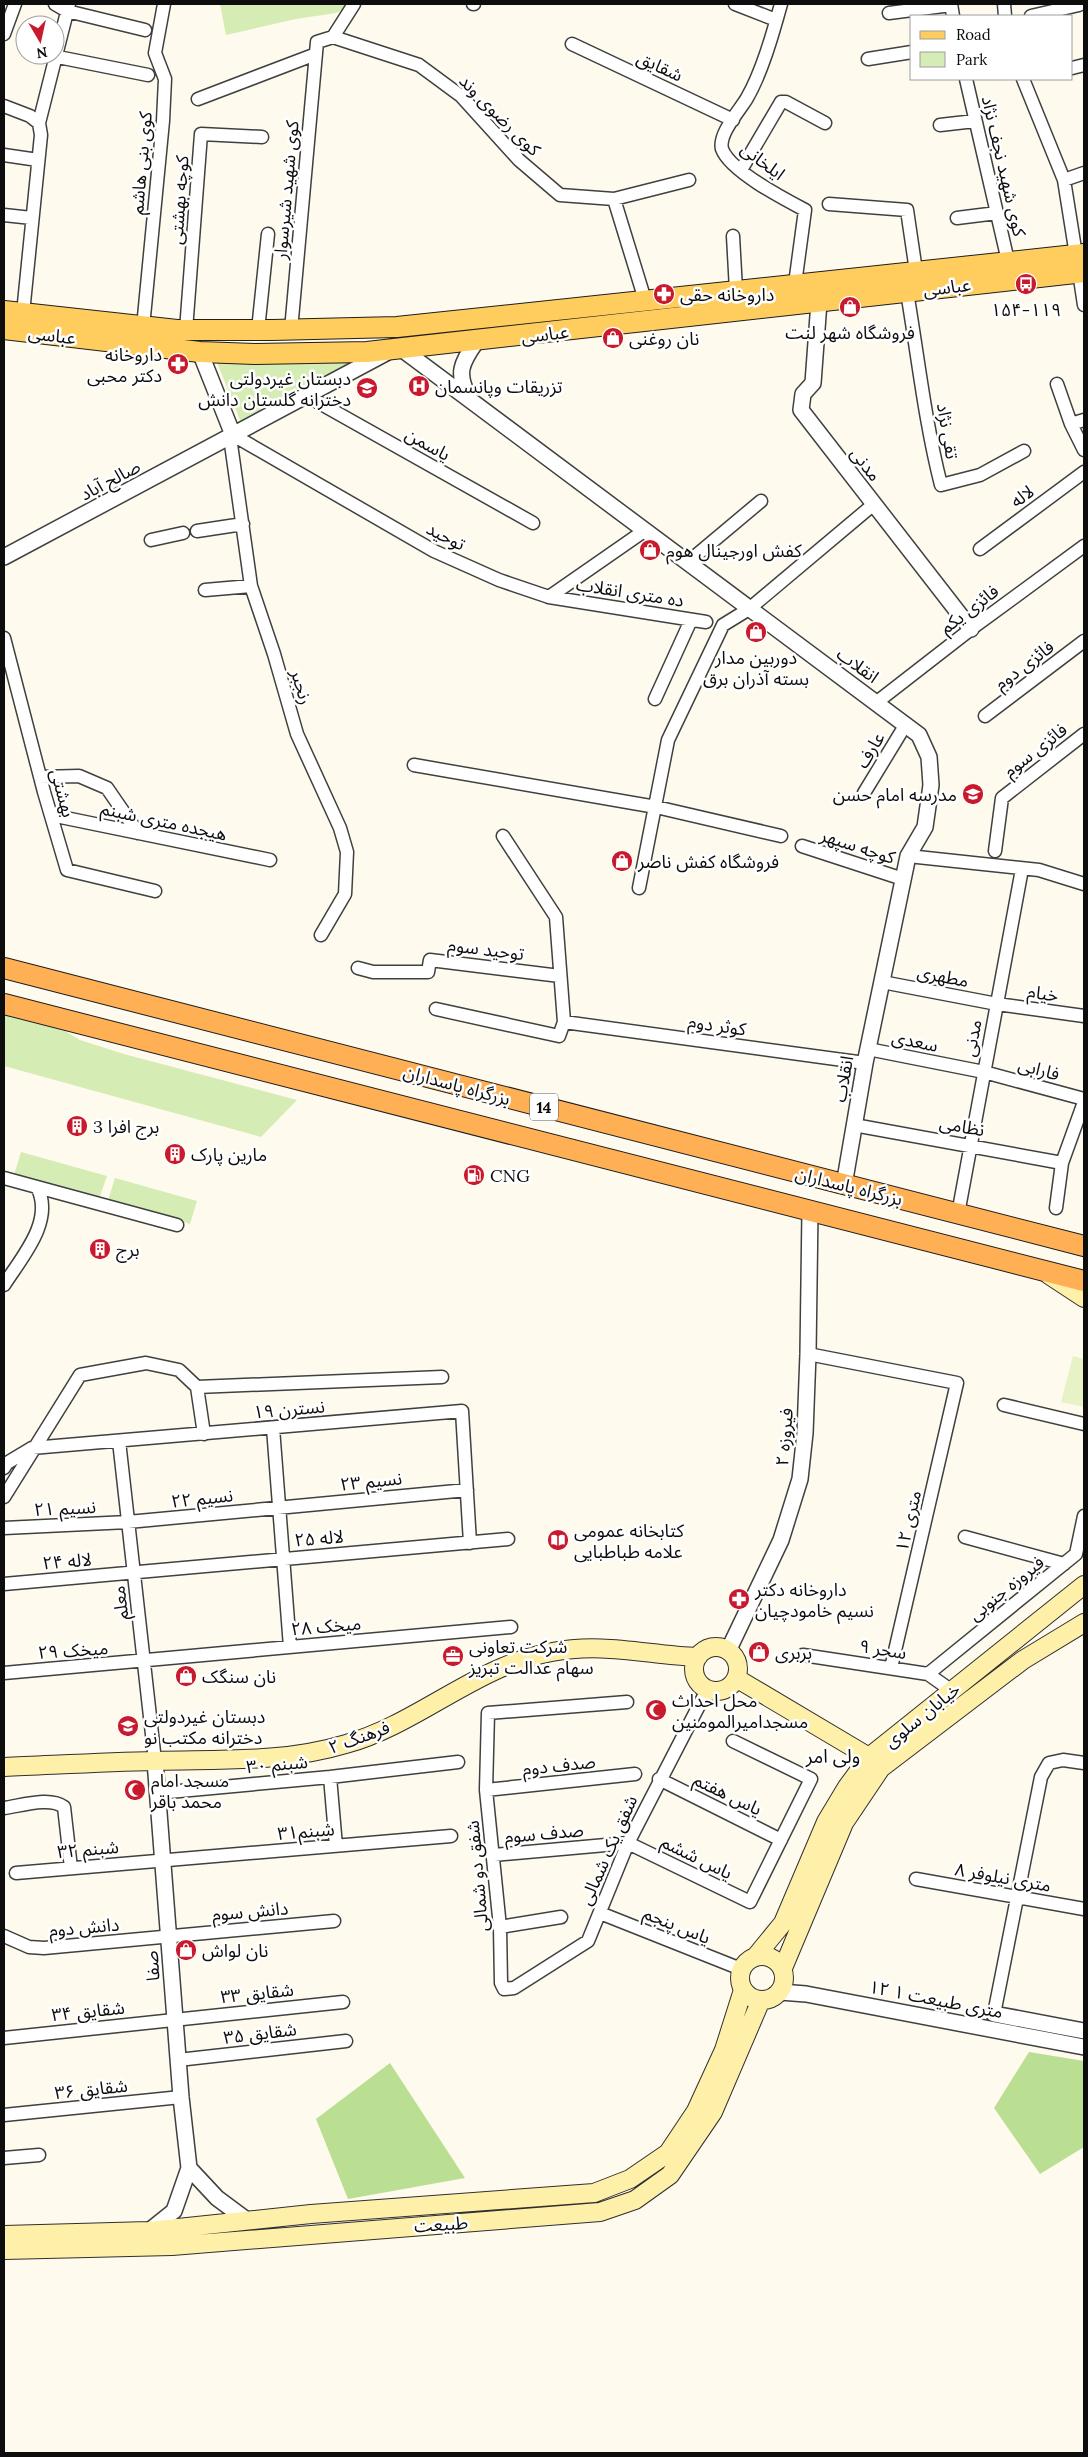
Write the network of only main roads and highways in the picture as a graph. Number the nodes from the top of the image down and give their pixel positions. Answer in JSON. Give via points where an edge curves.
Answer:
{"nodes":[{"id":1,"x":1081,"y":263,"type":"edge"},
{"id":2,"x":892,"y":274,"type":"junction"},
{"id":3,"x":901,"y":293,"type":"junction"},
{"id":4,"x":13,"y":312,"type":"edge"},
{"id":5,"x":4,"y":329,"type":"edge"},
{"id":6,"x":82,"y":330,"type":"junction"},
{"id":7,"x":4,"y":968,"type":"edge"},
{"id":8,"x":4,"y":1004,"type":"edge"},
{"id":9,"x":1084,"y":1246,"type":"edge"},
{"id":10,"x":1042,"y":1270,"type":"junction"},
{"id":11,"x":1084,"y":1281,"type":"edge"},
{"id":12,"x":1084,"y":1298,"type":"edge"},
{"id":13,"x":1084,"y":1585,"type":"edge"},
{"id":14,"x":1084,"y":1623,"type":"edge"},
{"id":15,"x":698,"y":1657,"type":"junction"},
{"id":16,"x":736,"y":1678,"type":"junction"},
{"id":17,"x":875,"y":1763,"type":"junction"},
{"id":18,"x":4,"y":1767,"type":"edge"},
{"id":19,"x":756,"y":1956,"type":"junction"},
{"id":20,"x":783,"y":1968,"type":"junction"},
{"id":21,"x":743,"y":1990,"type":"junction"},
{"id":22,"x":761,"y":2000,"type":"junction"},
{"id":23,"x":4,"y":2236,"type":"edge"},
{"id":24,"x":4,"y":2250,"type":"edge"}],
"edges":[{"from":1,"to":2,"type":"main road","name":"عباسى","via":[[1008,261]]},
{"from":1,"to":3,"type":"main road","name":"عباسى"},
{"from":2,"to":3,"type":"main road"},
{"from":2,"to":6,"type":"main road","name":"عباسى","via":[[397,327]]},
{"from":3,"to":6,"type":"main road","name":"عباسى","via":[[397,350],[255,354],[200,352]]},
{"from":4,"to":6,"type":"main road","name":"عباسى"},
{"from":5,"to":6,"type":"main road","name":"عباسى"},
{"from":7,"to":9,"type":"highway","name":"بزرگراه پاسداران","number":"14"},
{"from":8,"to":10,"type":"highway","name":"بزرگراه پاسداران","number":"14"},
{"from":10,"to":11,"type":"highway","name":"بزرگراه پاسداران","number":"14"},
{"from":10,"to":12,"type":"main road"},
{"from":13,"to":17,"type":"main road","name":"خیابان سلوی","via":[[952,1692]]},
{"from":14,"to":17,"type":"main road","name":"خیابان سلوی","via":[[1023,1660]]},
{"from":15,"to":16,"type":"main road","via":[[714,1647],[728,1651],[738,1665]]},
{"from":15,"to":16,"type":"main road","via":[[695,1672],[708,1688],[727,1688]]},
{"from":15,"to":18,"type":"main road","name":"فرهنگ ۲","via":[[658,1656],[627,1649],[588,1646],[550,1652],[510,1664],[394,1725],[347,1744],[298,1756]]},
{"from":16,"to":17,"type":"main road"},
{"from":17,"to":19,"type":"main road","name":"خیابان سلوی","via":[[826,1822],[783,1923]]},
{"from":17,"to":20,"type":"main road","name":"خیابان سلوی","via":[[844,1823]]},
{"from":19,"to":20,"type":"main road","via":[[770,1956]]},
{"from":19,"to":21,"type":"main road","via":[[741,1970]]},
{"from":20,"to":22,"type":"main road","via":[[785,1979],[780,1992]]},
{"from":21,"to":22,"type":"main road"},
{"from":21,"to":23,"type":"main road","name":"طبیعت","via":[[724,2050],[696,2111],[668,2153],[630,2179],[594,2193],[149,2231]]},
{"from":22,"to":24,"type":"main road","name":"طبیعت","via":[[713,2112],[670,2175],[635,2200],[600,2212],[172,2246]]}]}
